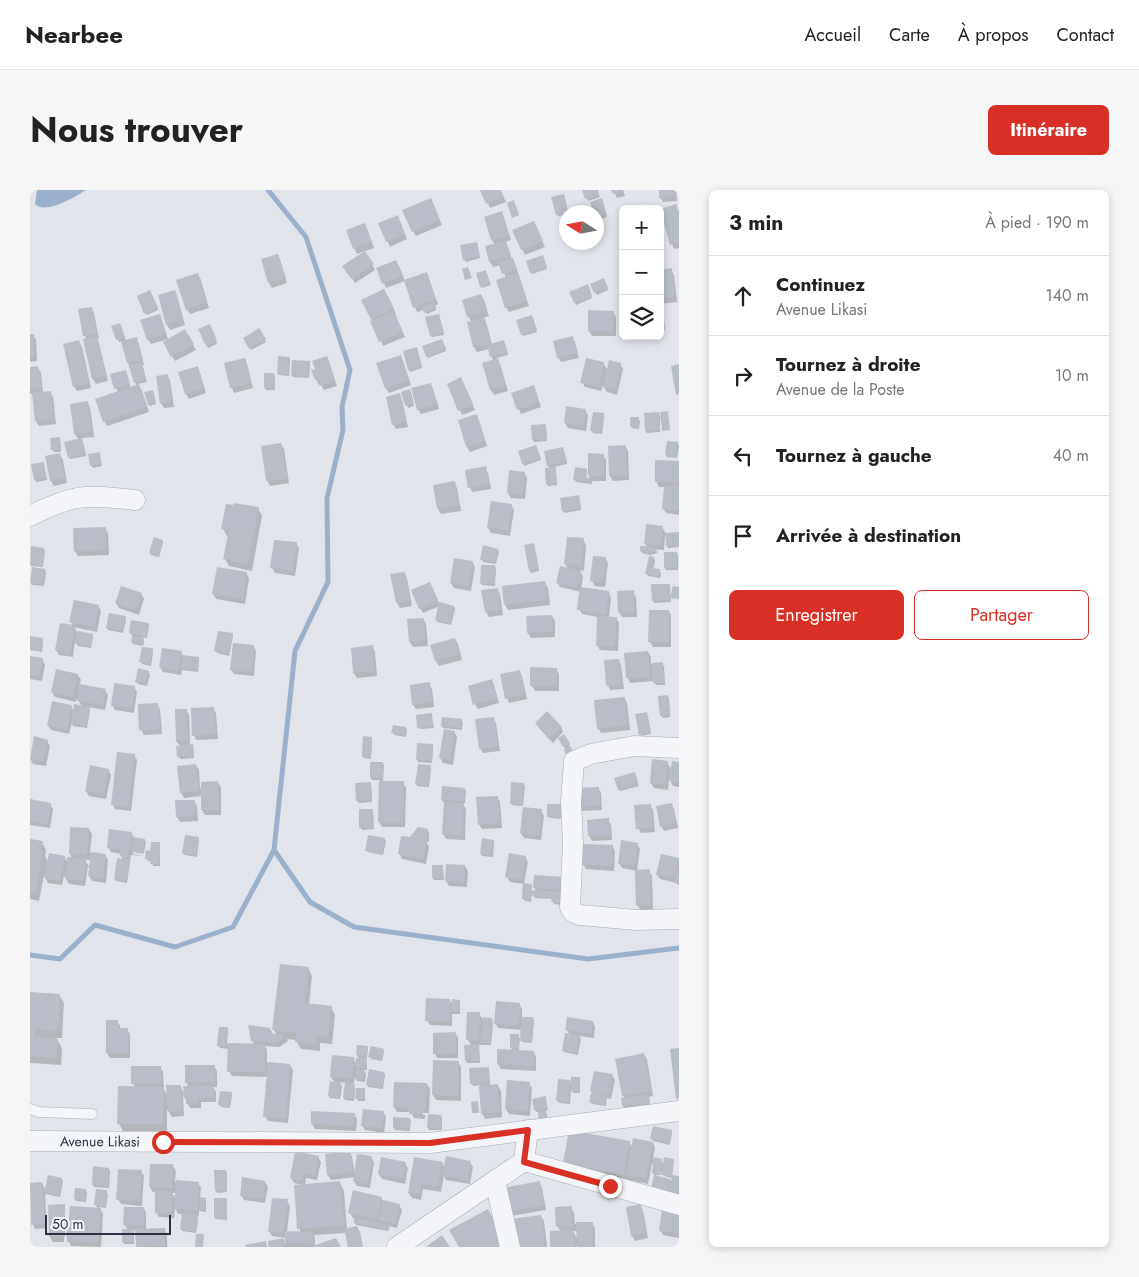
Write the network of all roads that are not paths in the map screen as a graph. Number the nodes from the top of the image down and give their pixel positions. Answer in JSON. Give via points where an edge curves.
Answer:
{"nodes":[{"id":1,"x":135,"y":500,"type":"dead end"},
{"id":2,"x":30,"y":516,"type":"edge"},
{"id":3,"x":679,"y":748,"type":"edge"},
{"id":4,"x":679,"y":919,"type":"edge"},
{"id":5,"x":30,"y":1109,"type":"edge"},
{"id":6,"x":679,"y":1111,"type":"edge"},
{"id":7,"x":92,"y":1114,"type":"dead end"},
{"id":8,"x":528,"y":1130,"type":"junction"},
{"id":9,"x":30,"y":1141,"type":"edge"},
{"id":10,"x":524,"y":1162,"type":"junction"},
{"id":11,"x":495,"y":1181,"type":"junction"},
{"id":12,"x":679,"y":1205,"type":"edge"},
{"id":13,"x":397,"y":1247,"type":"edge"},
{"id":14,"x":510,"y":1247,"type":"edge"}],
"edges":[{"from":1,"to":2,"type":"street","via":[[77,498]]},
{"from":3,"to":4,"type":"street","via":[[634,746],[591,754],[574,761],[570,907],[580,915],[636,920]]},
{"from":5,"to":7,"type":"lane"},
{"from":6,"to":8,"type":"street","name":"Avenue Likasi"},
{"from":8,"to":9,"type":"street","name":"Avenue Likasi","via":[[430,1143]]},
{"from":8,"to":10,"type":"street"},
{"from":10,"to":11,"type":"street"},
{"from":10,"to":12,"type":"street"},
{"from":11,"to":13,"type":"street"},
{"from":11,"to":14,"type":"street"}]}
